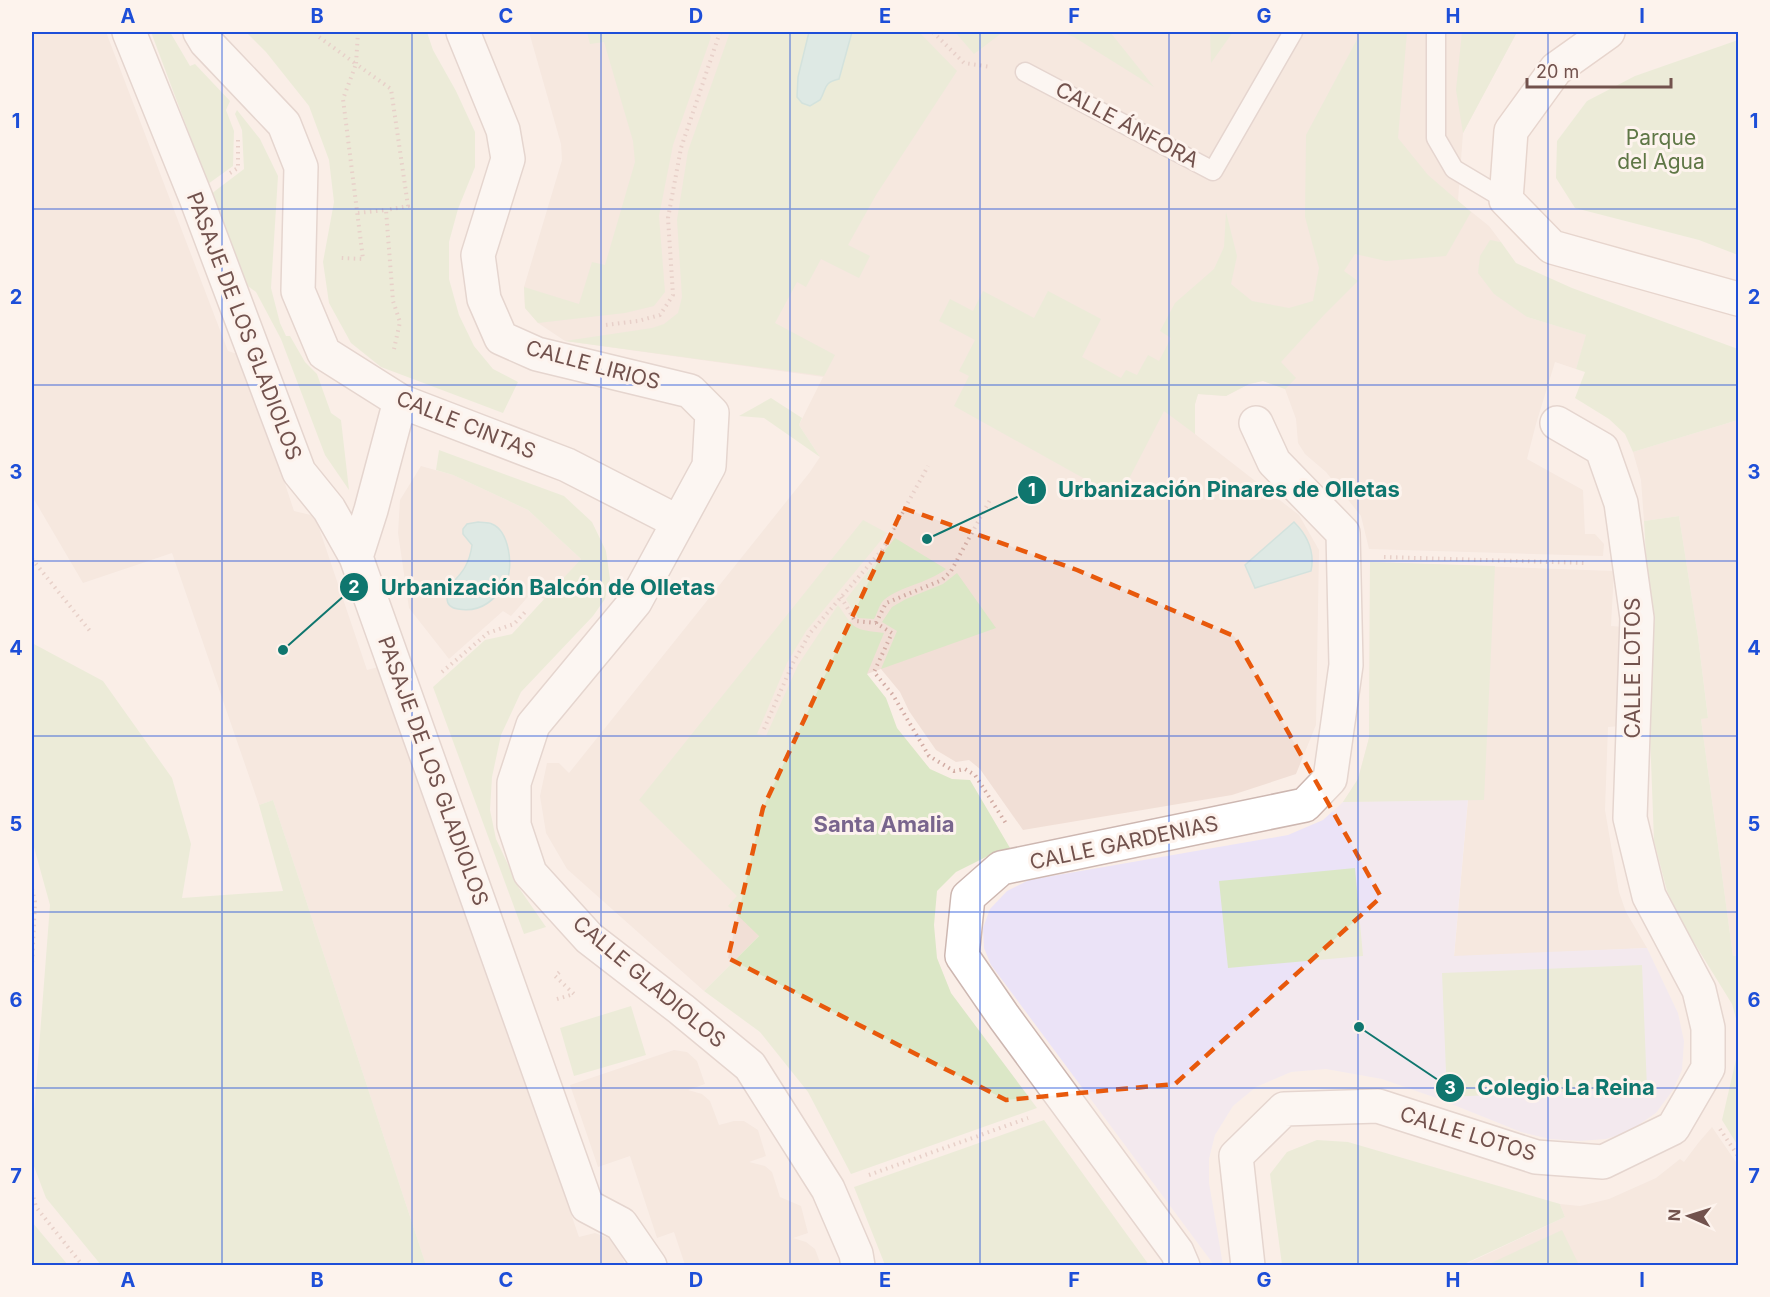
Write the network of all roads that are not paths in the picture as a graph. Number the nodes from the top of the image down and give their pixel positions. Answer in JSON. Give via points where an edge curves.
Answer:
{"nodes":[{"id":1,"x":129,"y":32,"type":"edge"},
{"id":2,"x":200,"y":32,"type":"edge"},
{"id":3,"x":463,"y":32,"type":"edge"},
{"id":4,"x":1293,"y":32,"type":"edge"},
{"id":5,"x":1436,"y":32,"type":"edge"},
{"id":6,"x":1608,"y":32,"type":"edge"},
{"id":7,"x":1025,"y":72,"type":"dead end"},
{"id":8,"x":1506,"y":200,"type":"junction"},
{"id":9,"x":1738,"y":299,"type":"edge"},
{"id":10,"x":392,"y":396,"type":"junction"},
{"id":11,"x":712,"y":413,"type":"joint"},
{"id":12,"x":1256,"y":423,"type":"dead end"},
{"id":13,"x":1557,"y":423,"type":"dead end"},
{"id":14,"x":678,"y":522,"type":"junction"},
{"id":15,"x":356,"y":557,"type":"junction"},
{"id":16,"x":650,"y":1266,"type":"edge"},
{"id":17,"x":858,"y":1266,"type":"edge"},
{"id":18,"x":1183,"y":1266,"type":"edge"},
{"id":19,"x":1248,"y":1266,"type":"edge"}],
"edges":[{"from":1,"to":15,"type":"street","name":"PASAJE DE LOS GLADIOLOS","via":[[299,472],[329,509]]},
{"from":2,"to":10,"type":"street","name":"CALLE CINTAS","via":[[284,124],[301,167],[298,291],[324,353]]},
{"from":3,"to":11,"type":"street","name":"CALLE LIRIOS","via":[[503,130],[508,159],[478,255],[484,299],[501,338],[537,354],[690,391]]},
{"from":4,"to":7,"type":"lane","name":"CALLE ÁNFORA","via":[[1213,171]]},
{"from":5,"to":8,"type":"lane","via":[[1436,138],[1454,169]]},
{"from":6,"to":8,"type":"street","via":[[1556,69],[1511,131]]},
{"from":8,"to":9,"type":"street","via":[[1552,247]]},
{"from":10,"to":14,"type":"street","name":"CALLE CINTAS","via":[[567,465]]},
{"from":10,"to":15,"type":"street","via":[[372,510]]},
{"from":11,"to":14,"type":"street","name":"CALLE GLADIOLOS","via":[[709,466]]},
{"from":12,"to":18,"type":"street","name":"CALLE GARDENIAS","via":[[1274,462],[1343,533],[1346,665],[1330,779],[1305,805],[1001,868],[968,897],[962,956],[1177,1252]]},
{"from":13,"to":19,"type":"street","name":"CALLE LOTOS","via":[[1602,449],[1621,503],[1637,618],[1630,818],[1649,896],[1699,990],[1708,1028],[1708,1068],[1673,1128],[1603,1162],[1536,1157],[1378,1106],[1284,1109],[1236,1156]]},
{"from":14,"to":17,"type":"street","name":"CALLE GLADIOLOS","via":[[635,602],[533,725],[514,783],[513,825],[530,873],[589,938],[750,1066],[828,1189]]},
{"from":15,"to":16,"type":"street","name":"PASAJE DE LOS GLADIOLOS","via":[[587,1206],[621,1224]]}]}
